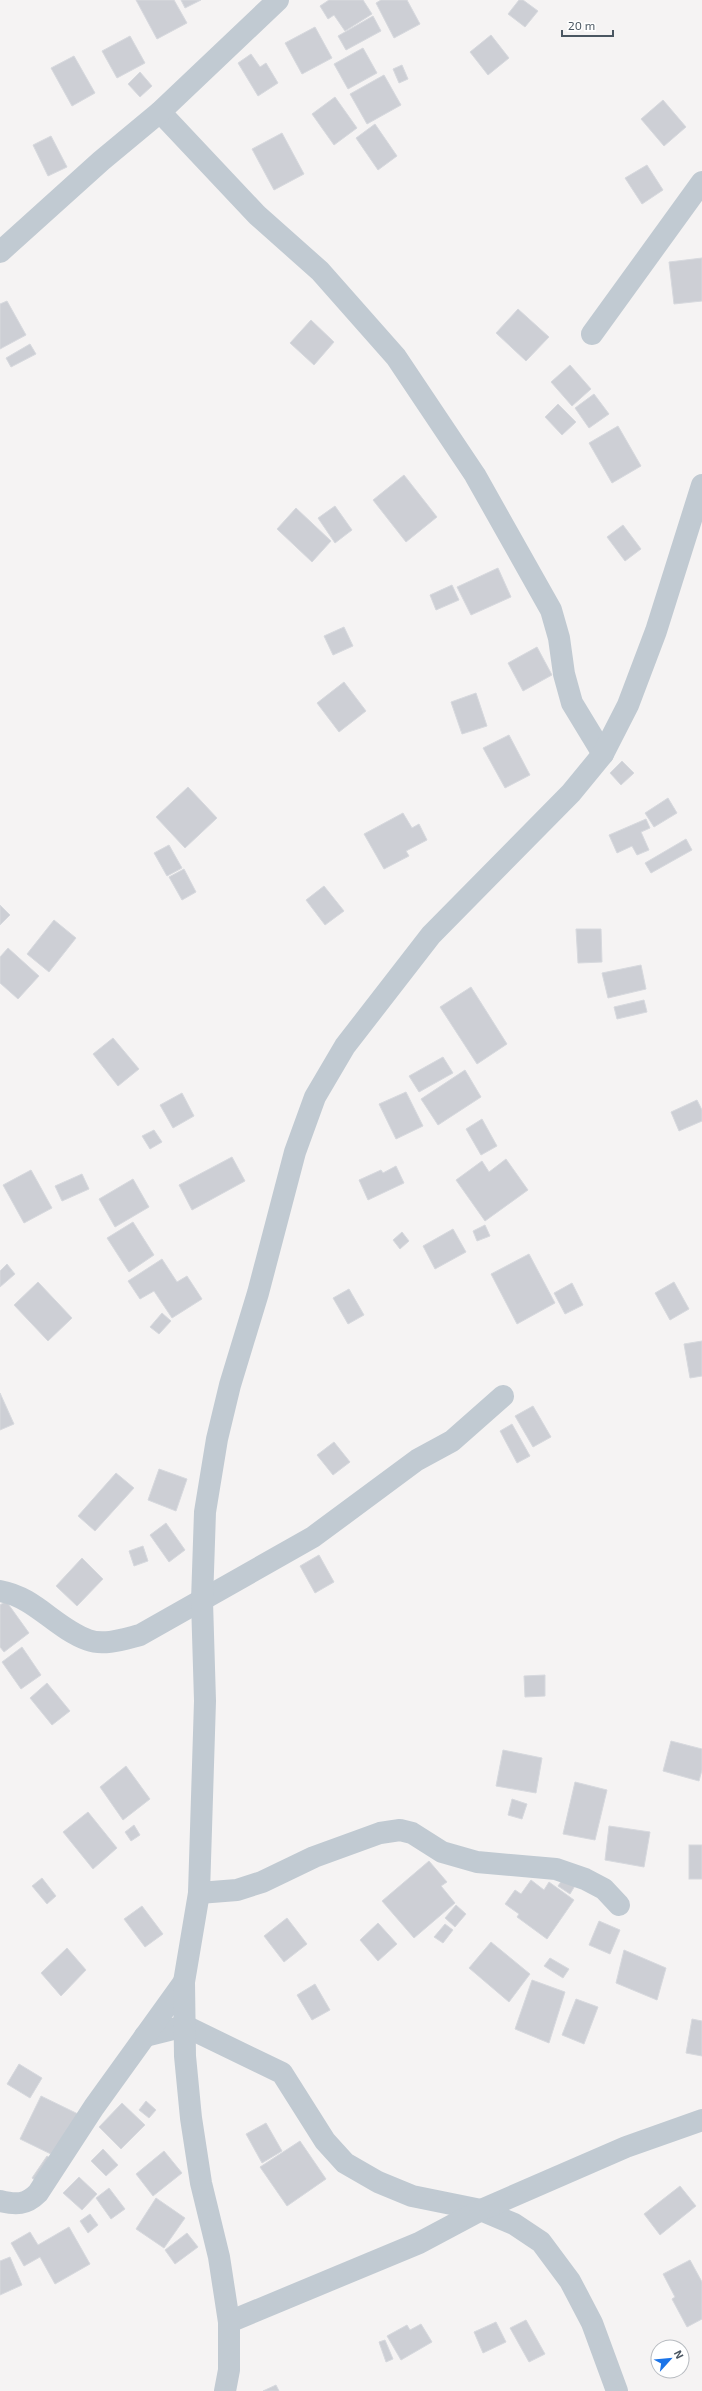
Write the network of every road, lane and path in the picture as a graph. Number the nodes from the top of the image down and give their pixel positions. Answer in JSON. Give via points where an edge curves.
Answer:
{"nodes":[{"id":1,"x":278,"y":0,"type":"edge"},
{"id":2,"x":160,"y":112,"type":"junction"},
{"id":3,"x":702,"y":182,"type":"edge"},
{"id":4,"x":0,"y":252,"type":"edge"},
{"id":5,"x":592,"y":334,"type":"dead end"},
{"id":6,"x":702,"y":485,"type":"edge"},
{"id":7,"x":603,"y":754,"type":"junction"},
{"id":8,"x":504,"y":1396,"type":"dead end"},
{"id":9,"x":0,"y":1591,"type":"edge"},
{"id":10,"x":202,"y":1601,"type":"junction"},
{"id":11,"x":199,"y":1893,"type":"junction"},
{"id":12,"x":619,"y":1905,"type":"dead end"},
{"id":13,"x":184,"y":1982,"type":"junction"},
{"id":14,"x":185,"y":2026,"type":"junction"},
{"id":15,"x":145,"y":2036,"type":"junction"},
{"id":16,"x":702,"y":2120,"type":"edge"},
{"id":17,"x":0,"y":2202,"type":"edge"},
{"id":18,"x":481,"y":2210,"type":"junction"},
{"id":19,"x":229,"y":2322,"type":"junction"},
{"id":20,"x":226,"y":2391,"type":"edge"},
{"id":21,"x":617,"y":2391,"type":"edge"}],
"edges":[{"from":1,"to":2,"type":"street"},
{"from":2,"to":4,"type":"street","via":[[100,161]]},
{"from":2,"to":7,"type":"street","via":[[257,215],[320,271],[396,357],[475,475],[551,610],[572,703]]},
{"from":3,"to":5,"type":"street"},
{"from":6,"to":7,"type":"street","via":[[656,631],[628,705]]},
{"from":7,"to":10,"type":"street","via":[[571,793],[431,935],[346,1046],[315,1097],[295,1152],[217,1439],[205,1512]]},
{"from":8,"to":10,"type":"street","via":[[452,1441],[417,1460],[313,1537]]},
{"from":9,"to":10,"type":"street","via":[[12,1593],[33,1604],[67,1629],[89,1640],[111,1641],[140,1635]]},
{"from":10,"to":11,"type":"street","via":[[205,1701]]},
{"from":11,"to":12,"type":"street","via":[[237,1890],[262,1882],[314,1857],[380,1833],[400,1830],[412,1833],[442,1852],[477,1862],[556,1869],[604,1889]]},
{"from":11,"to":13,"type":"street"},
{"from":13,"to":14,"type":"street"},
{"from":13,"to":15,"type":"street"},
{"from":14,"to":15,"type":"street"},
{"from":14,"to":18,"type":"street","via":[[282,2072],[325,2141],[345,2163],[378,2182],[412,2196]]},
{"from":14,"to":19,"type":"street","via":[[191,2118],[201,2183],[219,2257]]},
{"from":15,"to":17,"type":"street","via":[[94,2107],[38,2194],[22,2204]]},
{"from":16,"to":18,"type":"street","via":[[626,2147]]},
{"from":18,"to":19,"type":"street","via":[[419,2243]]},
{"from":18,"to":21,"type":"street","via":[[514,2224],[541,2242],[570,2281],[592,2323]]},
{"from":19,"to":20,"type":"street","via":[[229,2370]]}]}
